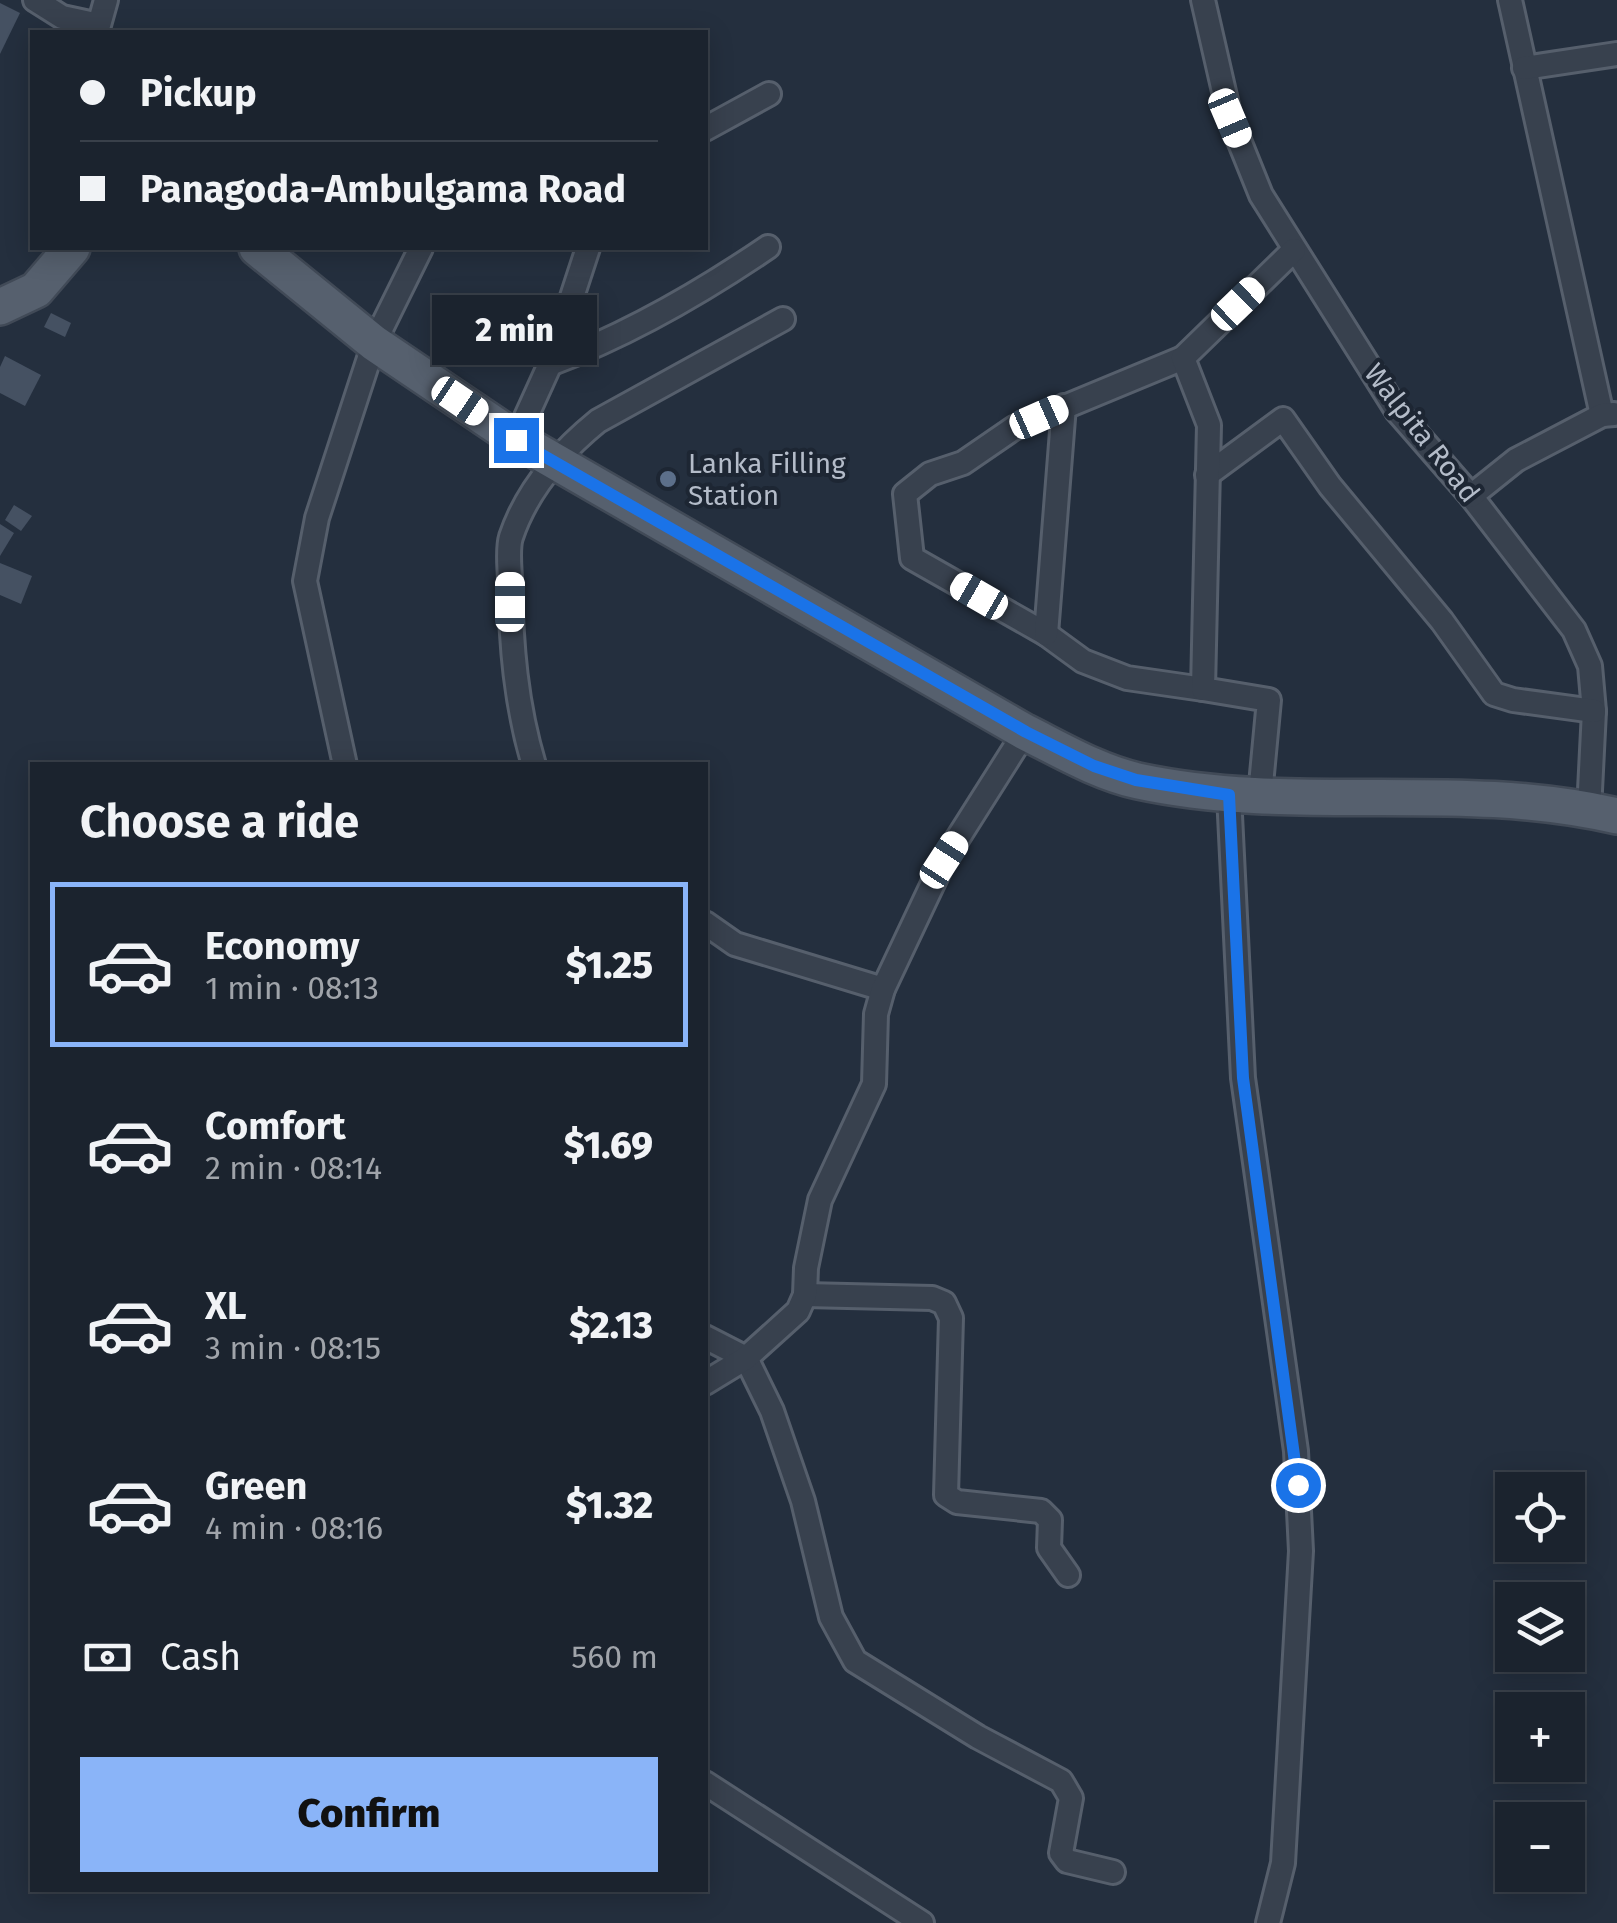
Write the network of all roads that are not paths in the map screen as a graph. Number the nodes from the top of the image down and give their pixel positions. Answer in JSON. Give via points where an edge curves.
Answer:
{"nodes":[{"id":1,"x":35,"y":0,"type":"edge"},
{"id":2,"x":106,"y":0,"type":"edge"},
{"id":3,"x":1204,"y":0,"type":"edge"},
{"id":4,"x":1510,"y":0,"type":"edge"},
{"id":5,"x":1617,"y":54,"type":"edge"},
{"id":6,"x":1524,"y":68,"type":"junction"},
{"id":7,"x":769,"y":94,"type":"dead end"},
{"id":8,"x":708,"y":127,"type":"edge"},
{"id":9,"x":768,"y":247,"type":"dead end"},
{"id":10,"x":70,"y":250,"type":"edge"},
{"id":11,"x":259,"y":250,"type":"edge"},
{"id":12,"x":420,"y":250,"type":"edge"},
{"id":13,"x":587,"y":250,"type":"edge"},
{"id":14,"x":1294,"y":250,"type":"junction"},
{"id":15,"x":0,"y":307,"type":"edge"},
{"id":16,"x":784,"y":319,"type":"dead end"},
{"id":17,"x":374,"y":343,"type":"junction"},
{"id":18,"x":1183,"y":358,"type":"junction"},
{"id":19,"x":550,"y":364,"type":"junction"},
{"id":20,"x":1064,"y":406,"type":"junction"},
{"id":21,"x":1610,"y":414,"type":"edge"},
{"id":22,"x":516,"y":440,"type":"junction"},
{"id":23,"x":554,"y":460,"type":"junction"},
{"id":24,"x":1207,"y":475,"type":"junction"},
{"id":25,"x":1472,"y":496,"type":"junction"},
{"id":26,"x":1046,"y":634,"type":"junction"},
{"id":27,"x":1203,"y":689,"type":"junction"},
{"id":28,"x":1594,"y":710,"type":"junction"},
{"id":29,"x":1026,"y":732,"type":"junction"},
{"id":30,"x":344,"y":762,"type":"edge"},
{"id":31,"x":533,"y":762,"type":"edge"},
{"id":32,"x":1245,"y":795,"type":"junction"},
{"id":33,"x":1603,"y":813,"type":"edge"},
{"id":34,"x":708,"y":926,"type":"edge"},
{"id":35,"x":883,"y":989,"type":"junction"},
{"id":36,"x":805,"y":1295,"type":"junction"},
{"id":37,"x":708,"y":1339,"type":"edge"},
{"id":38,"x":746,"y":1358,"type":"junction"},
{"id":39,"x":708,"y":1381,"type":"edge"},
{"id":40,"x":1068,"y":1575,"type":"dead end"},
{"id":41,"x":708,"y":1785,"type":"edge"},
{"id":42,"x":1112,"y":1872,"type":"dead end"},
{"id":43,"x":922,"y":1923,"type":"edge"},
{"id":44,"x":1268,"y":1923,"type":"edge"}],
"edges":[{"from":1,"to":2,"type":"street","via":[[62,17],[98,25]]},
{"from":3,"to":14,"type":"street","name":"Walpita Road","via":[[1230,118],[1261,195]]},
{"from":4,"to":6,"type":"street"},
{"from":5,"to":6,"type":"street"},
{"from":6,"to":21,"type":"street"},
{"from":7,"to":8,"type":"street"},
{"from":9,"to":19,"type":"street","via":[[698,295]]},
{"from":10,"to":15,"type":"main road","via":[[36,290]]},
{"from":11,"to":17,"type":"main road"},
{"from":12,"to":17,"type":"street"},
{"from":13,"to":19,"type":"street"},
{"from":14,"to":18,"type":"street"},
{"from":14,"to":25,"type":"street","name":"Walpita Road","via":[[1398,411]]},
{"from":16,"to":23,"type":"street","via":[[598,422]]},
{"from":17,"to":22,"type":"main road"},
{"from":17,"to":30,"type":"street","via":[[317,518],[305,581]]},
{"from":18,"to":20,"type":"street"},
{"from":18,"to":24,"type":"street","via":[[1209,425]]},
{"from":19,"to":22,"type":"street"},
{"from":20,"to":26,"type":"street"},
{"from":20,"to":26,"type":"street","via":[[1014,428],[963,463],[930,474],[905,494],[912,558]]},
{"from":21,"to":25,"type":"street","via":[[1516,460]]},
{"from":22,"to":23,"type":"main road"},
{"from":23,"to":29,"type":"main road"},
{"from":23,"to":31,"type":"street","via":[[510,539],[512,650]]},
{"from":24,"to":27,"type":"street"},
{"from":24,"to":28,"type":"street","via":[[1283,419],[1494,694]]},
{"from":25,"to":28,"type":"street","name":"Walpita Road","via":[[1574,630],[1590,666]]},
{"from":26,"to":27,"type":"street","via":[[1083,661],[1127,678]]},
{"from":27,"to":32,"type":"street","via":[[1269,700]]},
{"from":28,"to":33,"type":"street","name":"Walpita Road"},
{"from":29,"to":32,"type":"main road","via":[[1136,780]]},
{"from":29,"to":35,"type":"street","via":[[944,860]]},
{"from":32,"to":33,"type":"main road","via":[[1479,796]]},
{"from":32,"to":44,"type":"street","via":[[1243,1078],[1296,1452],[1301,1551],[1283,1862]]},
{"from":34,"to":35,"type":"street","via":[[735,944]]},
{"from":35,"to":36,"type":"street","via":[[874,1084],[820,1200]]},
{"from":36,"to":38,"type":"street","via":[[798,1311]]},
{"from":36,"to":40,"type":"street","via":[[944,1303],[951,1318],[946,1495],[957,1502],[1041,1511],[1050,1520],[1048,1548]]},
{"from":37,"to":38,"type":"street"},
{"from":38,"to":39,"type":"street"},
{"from":38,"to":42,"type":"street","via":[[803,1501],[831,1617],[854,1661],[1061,1781],[1072,1798],[1061,1853],[1067,1861]]},
{"from":41,"to":43,"type":"street"}]}
